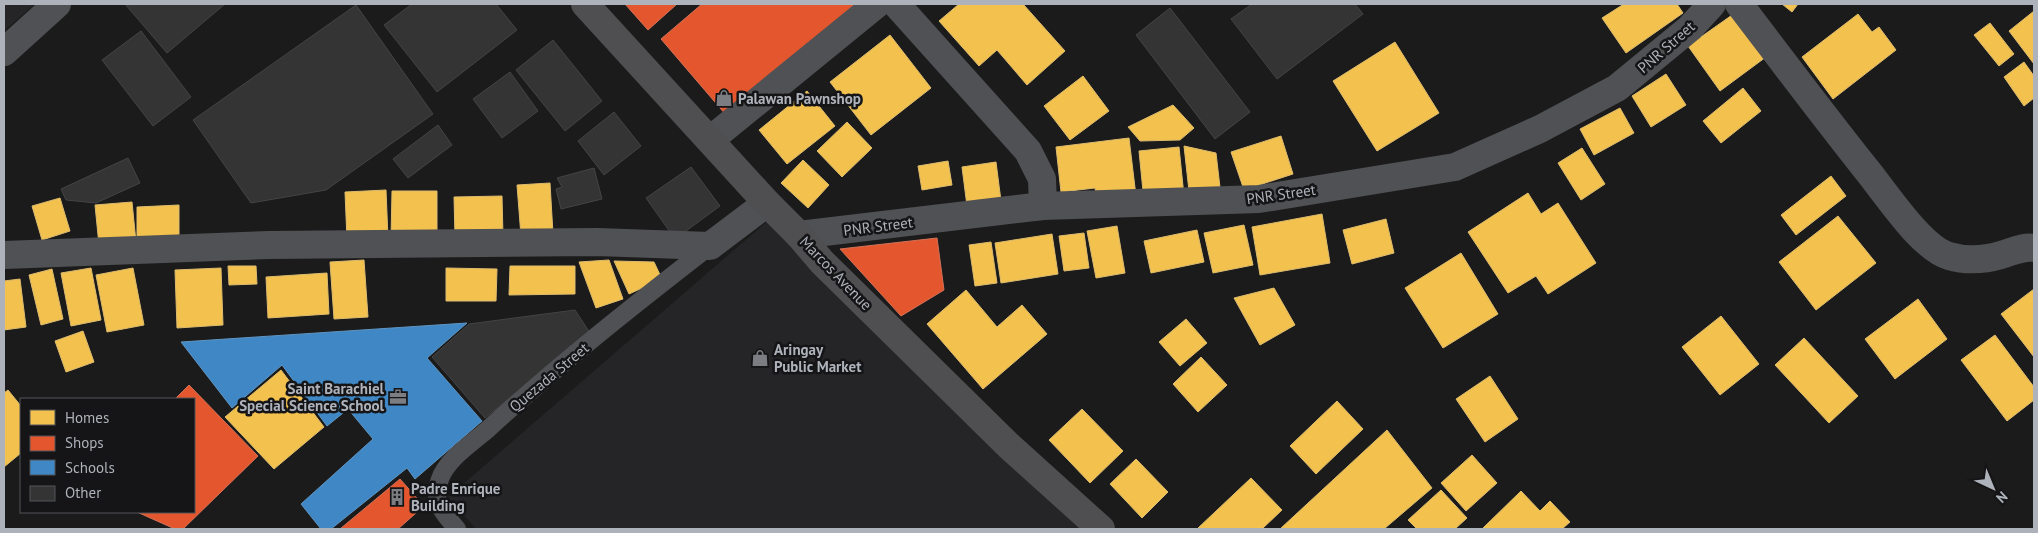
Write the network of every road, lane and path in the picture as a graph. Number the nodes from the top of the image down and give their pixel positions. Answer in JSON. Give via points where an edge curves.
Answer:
{"nodes":[{"id":1,"x":57,"y":4,"type":"edge"},
{"id":2,"x":585,"y":4,"type":"edge"},
{"id":3,"x":878,"y":4,"type":"edge"},
{"id":4,"x":896,"y":4,"type":"edge"},
{"id":5,"x":1712,"y":4,"type":"edge"},
{"id":6,"x":1739,"y":4,"type":"edge"},
{"id":7,"x":4,"y":52,"type":"edge"},
{"id":8,"x":710,"y":140,"type":"junction"},
{"id":9,"x":767,"y":203,"type":"junction"},
{"id":10,"x":1043,"y":206,"type":"junction"},
{"id":11,"x":799,"y":235,"type":"junction"},
{"id":12,"x":710,"y":246,"type":"junction"},
{"id":13,"x":2034,"y":248,"type":"edge"},
{"id":14,"x":4,"y":255,"type":"edge"},
{"id":15,"x":457,"y":529,"type":"edge"},
{"id":16,"x":1100,"y":529,"type":"edge"}],
"edges":[{"from":1,"to":7,"type":"street"},
{"from":2,"to":8,"type":"street","name":"Marcos Avenue"},
{"from":3,"to":8,"type":"street"},
{"from":4,"to":10,"type":"street","via":[[1028,151],[1042,179]]},
{"from":5,"to":10,"type":"street","name":"PNR Street","via":[[1690,28],[1618,88],[1540,129],[1455,167],[1259,199]]},
{"from":6,"to":13,"type":"street","via":[[1912,227],[1931,246],[1947,256],[1969,260]]},
{"from":8,"to":9,"type":"street","name":"Marcos Avenue"},
{"from":9,"to":11,"type":"street","name":"Marcos Avenue"},
{"from":9,"to":12,"type":"street"},
{"from":10,"to":11,"type":"street","name":"PNR Street"},
{"from":11,"to":16,"type":"street","name":"Marcos Avenue","via":[[822,262],[988,425]]},
{"from":12,"to":14,"type":"street","via":[[597,242],[269,245]]},
{"from":12,"to":15,"type":"lane","name":"Quezada Street","via":[[523,397],[452,461],[440,477],[437,504]]}]}
